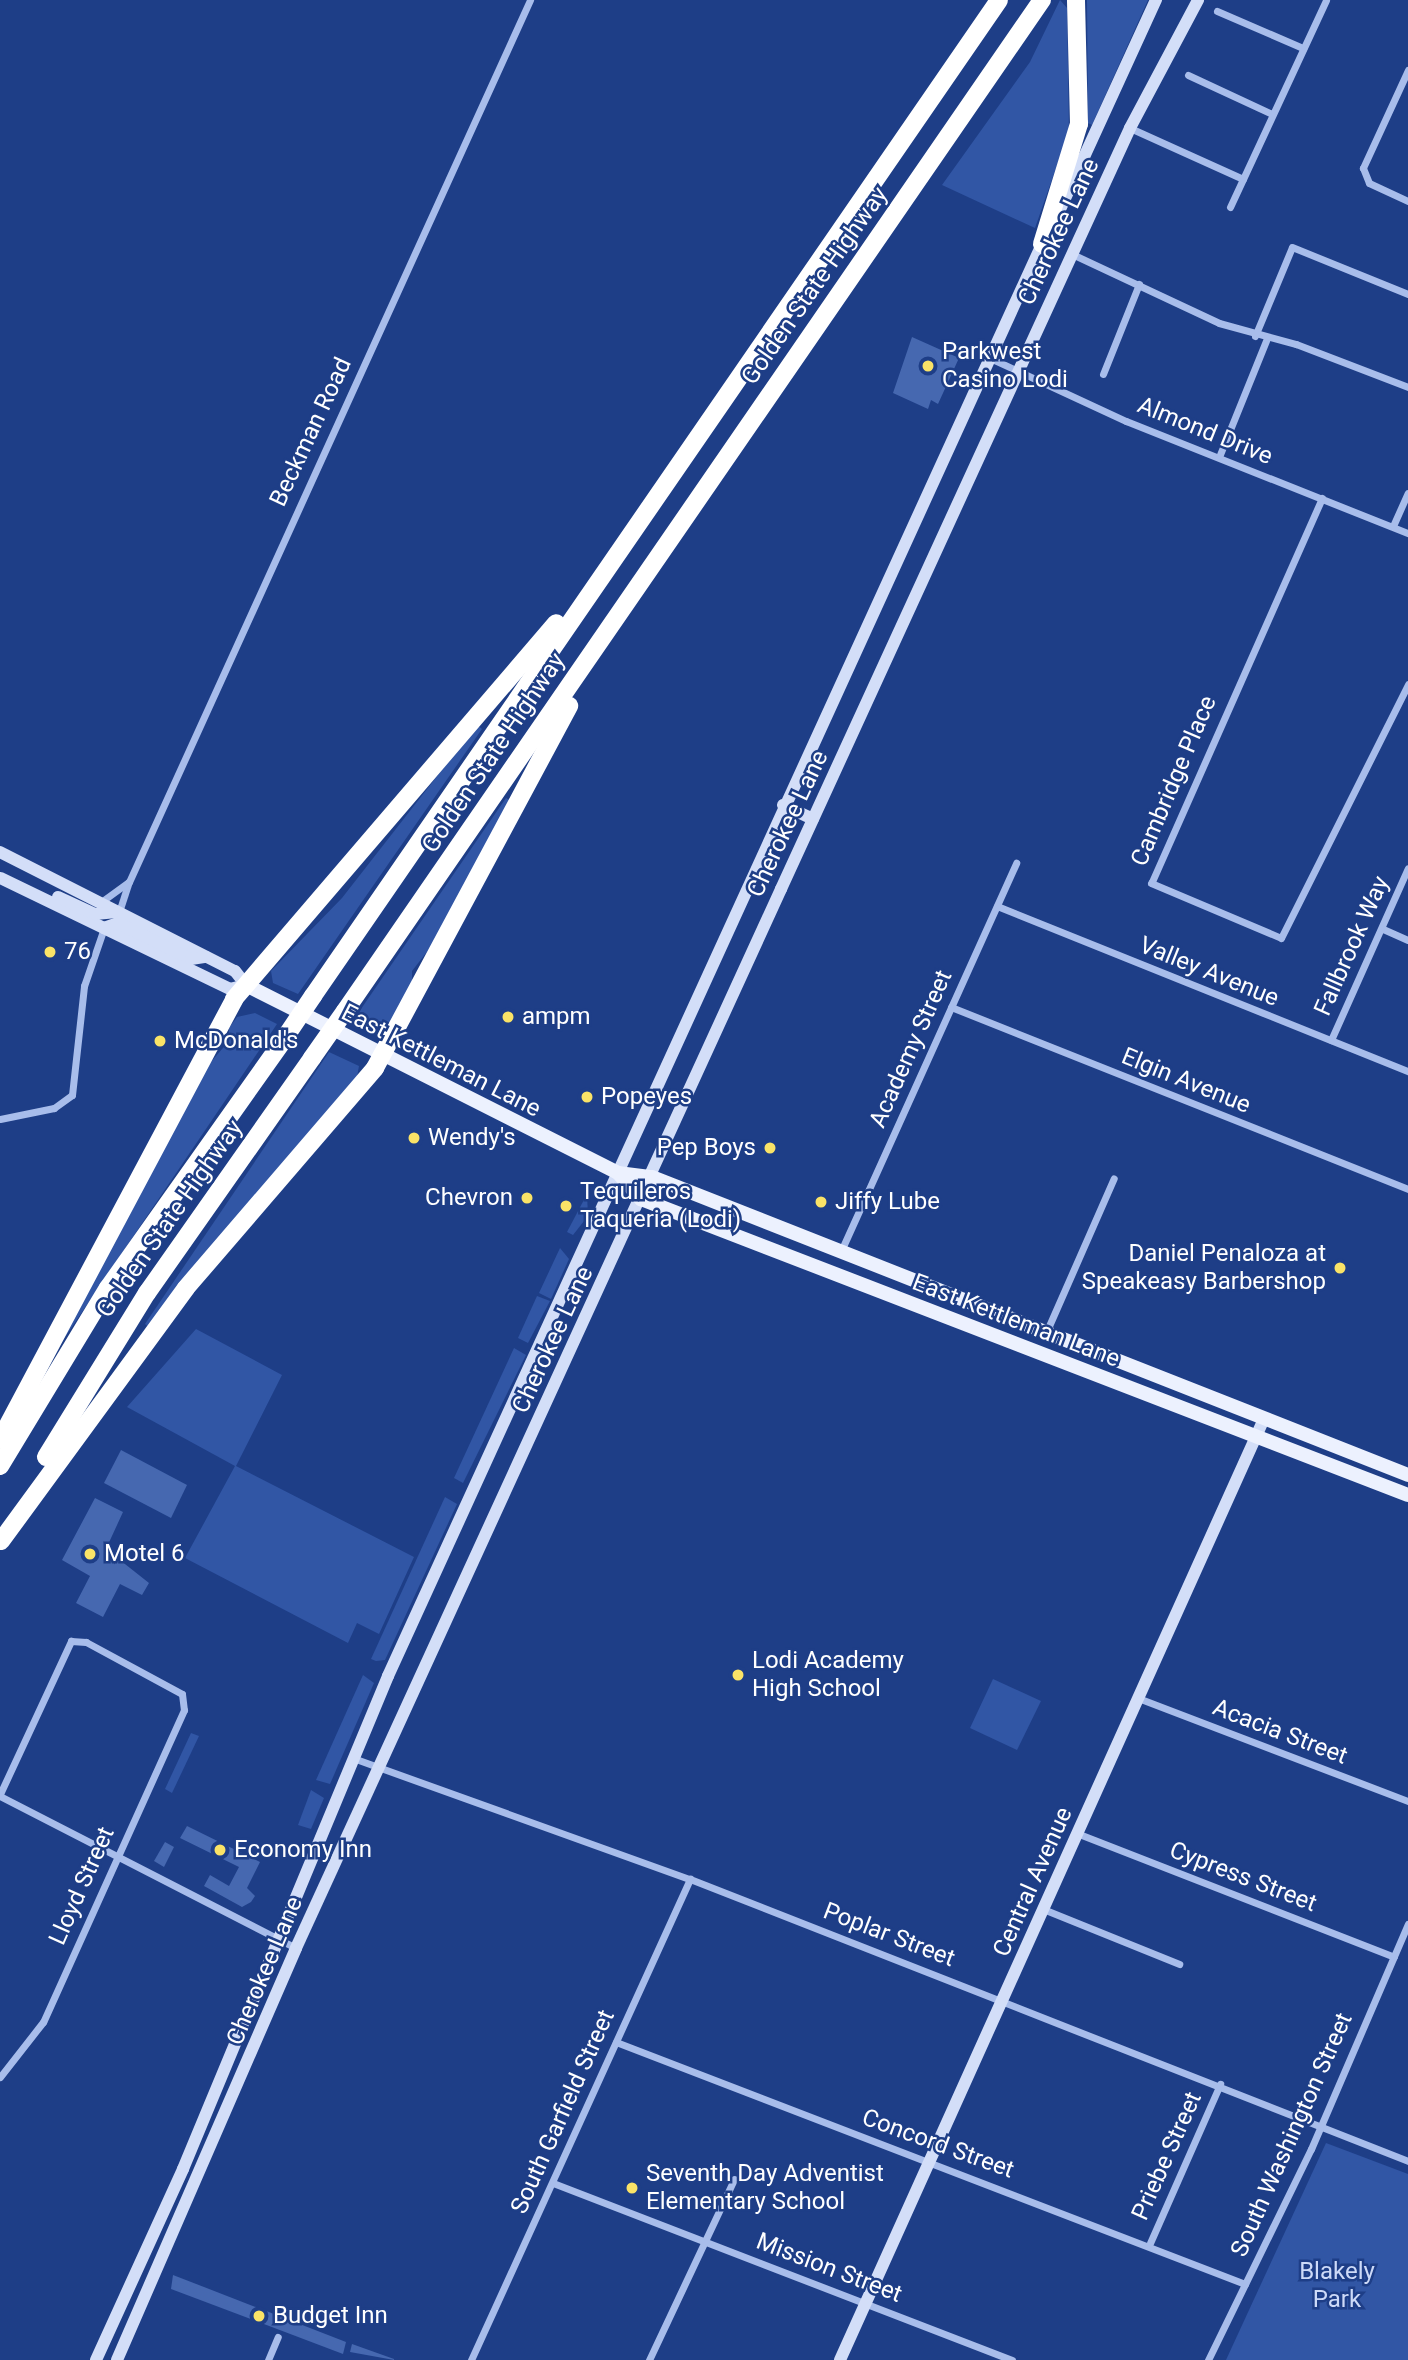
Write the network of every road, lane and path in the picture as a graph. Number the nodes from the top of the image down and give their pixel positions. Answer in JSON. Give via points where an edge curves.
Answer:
{"nodes":[{"id":1,"x":530,"y":0,"type":"edge"},
{"id":2,"x":999,"y":0,"type":"edge"},
{"id":3,"x":1042,"y":0,"type":"edge"},
{"id":4,"x":1156,"y":0,"type":"edge"},
{"id":5,"x":1198,"y":0,"type":"edge"},
{"id":6,"x":1326,"y":0,"type":"edge"},
{"id":7,"x":1076,"y":6,"type":"edge"},
{"id":8,"x":1217,"y":11,"type":"dead end"},
{"id":9,"x":1303,"y":48,"type":"junction"},
{"id":10,"x":1408,"y":70,"type":"edge"},
{"id":11,"x":1188,"y":75,"type":"dead end"},
{"id":12,"x":1272,"y":114,"type":"junction"},
{"id":13,"x":1130,"y":128,"type":"junction"},
{"id":14,"x":1243,"y":179,"type":"junction"},
{"id":15,"x":1408,"y":201,"type":"edge"},
{"id":16,"x":1230,"y":207,"type":"dead end"},
{"id":17,"x":1042,"y":244,"type":"junction"},
{"id":18,"x":1072,"y":254,"type":"junction"},
{"id":19,"x":1139,"y":285,"type":"junction"},
{"id":20,"x":1408,"y":294,"type":"edge"},
{"id":21,"x":1255,"y":336,"type":"junction"},
{"id":22,"x":1267,"y":338,"type":"junction"},
{"id":23,"x":990,"y":358,"type":"junction"},
{"id":24,"x":1018,"y":372,"type":"junction"},
{"id":25,"x":1103,"y":374,"type":"dead end"},
{"id":26,"x":1408,"y":387,"type":"edge"},
{"id":27,"x":1219,"y":457,"type":"junction"},
{"id":28,"x":1408,"y":494,"type":"edge"},
{"id":29,"x":1322,"y":498,"type":"junction"},
{"id":30,"x":1393,"y":526,"type":"junction"},
{"id":31,"x":1408,"y":533,"type":"edge"},
{"id":32,"x":605,"y":568,"type":"junction"},
{"id":33,"x":642,"y":579,"type":"junction"},
{"id":34,"x":1408,"y":684,"type":"edge"},
{"id":35,"x":783,"y":805,"type":"junction"},
{"id":36,"x":813,"y":819,"type":"junction"},
{"id":37,"x":0,"y":852,"type":"edge"},
{"id":38,"x":1016,"y":863,"type":"dead end"},
{"id":39,"x":1408,"y":868,"type":"edge"},
{"id":40,"x":0,"y":878,"type":"edge"},
{"id":41,"x":129,"y":882,"type":"junction"},
{"id":42,"x":27,"y":891,"type":"junction"},
{"id":43,"x":100,"y":902,"type":"junction"},
{"id":44,"x":997,"y":906,"type":"junction"},
{"id":45,"x":119,"y":912,"type":"junction"},
{"id":46,"x":104,"y":928,"type":"junction"},
{"id":47,"x":1383,"y":929,"type":"junction"},
{"id":48,"x":1408,"y":940,"type":"edge"},
{"id":49,"x":206,"y":957,"type":"junction"},
{"id":50,"x":246,"y":985,"type":"junction"},
{"id":51,"x":951,"y":1007,"type":"junction"},
{"id":52,"x":1331,"y":1040,"type":"junction"},
{"id":53,"x":382,"y":1056,"type":"junction"},
{"id":54,"x":1408,"y":1071,"type":"edge"},
{"id":55,"x":0,"y":1119,"type":"edge"},
{"id":56,"x":618,"y":1173,"type":"junction"},
{"id":57,"x":652,"y":1177,"type":"junction"},
{"id":58,"x":1114,"y":1178,"type":"dead end"},
{"id":59,"x":1408,"y":1189,"type":"edge"},
{"id":60,"x":641,"y":1199,"type":"junction"},
{"id":61,"x":841,"y":1251,"type":"junction"},
{"id":62,"x":1045,"y":1335,"type":"junction"},
{"id":63,"x":1263,"y":1421,"type":"junction"},
{"id":64,"x":0,"y":1440,"type":"edge"},
{"id":65,"x":1256,"y":1440,"type":"junction"},
{"id":66,"x":0,"y":1466,"type":"edge"},
{"id":67,"x":1408,"y":1475,"type":"edge"},
{"id":68,"x":1408,"y":1495,"type":"edge"},
{"id":69,"x":0,"y":1542,"type":"edge"},
{"id":70,"x":1138,"y":1698,"type":"junction"},
{"id":71,"x":352,"y":1758,"type":"junction"},
{"id":72,"x":378,"y":1768,"type":"junction"},
{"id":73,"x":0,"y":1795,"type":"edge"},
{"id":74,"x":1408,"y":1801,"type":"edge"},
{"id":75,"x":1079,"y":1834,"type":"junction"},
{"id":76,"x":116,"y":1858,"type":"junction"},
{"id":77,"x":690,"y":1879,"type":"junction"},
{"id":78,"x":1043,"y":1909,"type":"junction"},
{"id":79,"x":1408,"y":1924,"type":"edge"},
{"id":80,"x":277,"y":1939,"type":"junction"},
{"id":81,"x":296,"y":1948,"type":"junction"},
{"id":82,"x":1394,"y":1957,"type":"junction"},
{"id":83,"x":1179,"y":1964,"type":"dead end"},
{"id":84,"x":1003,"y":2000,"type":"junction"},
{"id":85,"x":616,"y":2042,"type":"junction"},
{"id":86,"x":0,"y":2077,"type":"edge"},
{"id":87,"x":1220,"y":2084,"type":"junction"},
{"id":88,"x":1318,"y":2125,"type":"junction"},
{"id":89,"x":1408,"y":2161,"type":"edge"},
{"id":90,"x":930,"y":2163,"type":"junction"},
{"id":91,"x":734,"y":2179,"type":"dead end"},
{"id":92,"x":553,"y":2183,"type":"junction"},
{"id":93,"x":705,"y":2241,"type":"junction"},
{"id":94,"x":1150,"y":2243,"type":"junction"},
{"id":95,"x":1245,"y":2284,"type":"junction"},
{"id":96,"x":865,"y":2303,"type":"junction"},
{"id":97,"x":278,"y":2337,"type":"dead end"},
{"id":98,"x":96,"y":2360,"type":"edge"},
{"id":99,"x":117,"y":2360,"type":"edge"},
{"id":100,"x":268,"y":2360,"type":"edge"},
{"id":101,"x":471,"y":2360,"type":"edge"},
{"id":102,"x":649,"y":2360,"type":"edge"},
{"id":103,"x":840,"y":2360,"type":"edge"},
{"id":104,"x":1012,"y":2360,"type":"edge"},
{"id":105,"x":1208,"y":2360,"type":"edge"}],
"edges":[{"from":1,"to":41,"type":"street","name":"Beckman Road"},
{"from":2,"to":32,"type":"highway","name":"Golden State Highway"},
{"from":3,"to":33,"type":"highway","name":"Golden State Highway"},
{"from":4,"to":17,"type":"main road","name":"Cherokee Lane"},
{"from":5,"to":13,"type":"main road","name":"Cherokee Lane"},
{"from":6,"to":9,"type":"street"},
{"from":7,"to":17,"type":"highway","via":[[1079,124]]},
{"from":8,"to":9,"type":"street"},
{"from":9,"to":12,"type":"street"},
{"from":10,"to":15,"type":"street","via":[[1363,168],[1369,183]]},
{"from":11,"to":12,"type":"street"},
{"from":12,"to":14,"type":"street"},
{"from":13,"to":14,"type":"street"},
{"from":13,"to":18,"type":"main road","name":"Cherokee Lane"},
{"from":14,"to":16,"type":"street"},
{"from":17,"to":23,"type":"main road","name":"Cherokee Lane"},
{"from":18,"to":19,"type":"street"},
{"from":18,"to":24,"type":"main road","name":"Cherokee Lane"},
{"from":19,"to":21,"type":"street"},
{"from":19,"to":25,"type":"street"},
{"from":20,"to":21,"type":"street","via":[[1292,247]]},
{"from":21,"to":22,"type":"street"},
{"from":22,"to":26,"type":"street"},
{"from":22,"to":27,"type":"street"},
{"from":23,"to":24,"type":"street","name":"Almond Drive"},
{"from":23,"to":35,"type":"main road","name":"Cherokee Lane"},
{"from":24,"to":27,"type":"street","name":"Almond Drive"},
{"from":24,"to":36,"type":"main road","name":"Cherokee Lane"},
{"from":27,"to":29,"type":"street","name":"Almond Drive"},
{"from":28,"to":30,"type":"street"},
{"from":29,"to":30,"type":"street","name":"Almond Drive"},
{"from":29,"to":34,"type":"street","name":"Cambridge Place","via":[[1151,883],[1281,938]]},
{"from":30,"to":31,"type":"street","name":"Almond Drive"},
{"from":32,"to":50,"type":"highway"},
{"from":32,"to":66,"type":"highway","name":"Golden State Highway","bridge":true,"via":[[108,1288]]},
{"from":33,"to":53,"type":"highway"},
{"from":33,"to":69,"type":"highway","name":"Golden State Highway","bridge":true,"via":[[103,1361]]},
{"from":35,"to":36,"type":"main road"},
{"from":35,"to":56,"type":"main road","name":"Cherokee Lane"},
{"from":36,"to":57,"type":"main road","name":"Cherokee Lane"},
{"from":37,"to":43,"type":"main road","name":"East Kettleman Lane"},
{"from":38,"to":44,"type":"street","name":"Academy Street"},
{"from":39,"to":47,"type":"street","name":"Fallbrook Way"},
{"from":40,"to":42,"type":"main road","name":"East Kettleman Lane"},
{"from":41,"to":43,"type":"street"},
{"from":41,"to":45,"type":"street","name":"Beckman Road"},
{"from":42,"to":45,"type":"main road","via":[[46,891],[95,914]]},
{"from":42,"to":46,"type":"main road","name":"East Kettleman Lane"},
{"from":43,"to":45,"type":"main road","name":"East Kettleman Lane"},
{"from":44,"to":51,"type":"street","name":"Academy Street"},
{"from":44,"to":52,"type":"street","name":"Valley Avenue"},
{"from":45,"to":49,"type":"main road","name":"East Kettleman Lane"},
{"from":46,"to":49,"type":"main road","via":[[118,923],[191,959]]},
{"from":46,"to":50,"type":"main road","name":"East Kettleman Lane","via":[[230,989]]},
{"from":46,"to":55,"type":"street","via":[[84,986],[72,1095],[54,1108]]},
{"from":47,"to":48,"type":"street"},
{"from":47,"to":52,"type":"street","name":"Fallbrook Way"},
{"from":49,"to":50,"type":"main road","name":"East Kettleman Lane","via":[[235,971]]},
{"from":50,"to":53,"type":"main road","name":"East Kettleman Lane"},
{"from":50,"to":64,"type":"highway","via":[[221,1019]]},
{"from":51,"to":59,"type":"street","name":"Elgin Avenue"},
{"from":51,"to":61,"type":"street","name":"Academy Street"},
{"from":52,"to":54,"type":"street","name":"Valley Avenue"},
{"from":53,"to":56,"type":"main road","name":"East Kettleman Lane"},
{"from":53,"to":69,"type":"highway","via":[[186,1288]]},
{"from":56,"to":57,"type":"main road","name":"East Kettleman Lane"},
{"from":56,"to":60,"type":"main road","name":"East Kettleman Lane"},
{"from":56,"to":71,"type":"main road","name":"Cherokee Lane"},
{"from":57,"to":60,"type":"main road","name":"Cherokee Lane"},
{"from":57,"to":61,"type":"main road","name":"East Kettleman Lane"},
{"from":58,"to":62,"type":"street"},
{"from":60,"to":65,"type":"main road","name":"East Kettleman Lane"},
{"from":60,"to":72,"type":"main road","name":"Cherokee Lane"},
{"from":61,"to":62,"type":"main road","name":"East Kettleman Lane"},
{"from":62,"to":63,"type":"main road","name":"East Kettleman Lane"},
{"from":63,"to":65,"type":"main road","name":"Central Avenue"},
{"from":63,"to":67,"type":"main road","name":"East Kettleman Lane"},
{"from":65,"to":68,"type":"main road","name":"East Kettleman Lane"},
{"from":65,"to":70,"type":"main road","name":"Central Avenue"},
{"from":70,"to":74,"type":"street","name":"Acacia Street"},
{"from":70,"to":75,"type":"main road","name":"Central Avenue"},
{"from":71,"to":72,"type":"street","name":"Poplar Street"},
{"from":71,"to":80,"type":"main road","name":"Cherokee Lane"},
{"from":72,"to":77,"type":"street","name":"Poplar Street"},
{"from":72,"to":81,"type":"main road","name":"Cherokee Lane"},
{"from":73,"to":76,"type":"street"},
{"from":73,"to":76,"type":"street","name":"Lloyd Street","via":[[71,1641],[86,1642],[174,1687],[185,1702]]},
{"from":75,"to":78,"type":"main road","name":"Central Avenue"},
{"from":75,"to":82,"type":"street","name":"Cypress Street"},
{"from":76,"to":80,"type":"street"},
{"from":76,"to":86,"type":"street","name":"Lloyd Street","via":[[36,2036]]},
{"from":77,"to":84,"type":"street","name":"Poplar Street"},
{"from":77,"to":85,"type":"street","name":"South Garfield Street"},
{"from":78,"to":83,"type":"street"},
{"from":78,"to":84,"type":"main road","name":"Central Avenue"},
{"from":79,"to":82,"type":"street","name":"South Washington Street"},
{"from":80,"to":81,"type":"street"},
{"from":80,"to":98,"type":"main road","name":"Cherokee Lane"},
{"from":81,"to":99,"type":"main road","name":"Cherokee Lane"},
{"from":82,"to":88,"type":"street","name":"South Washington Street"},
{"from":84,"to":87,"type":"street","name":"Poplar Street"},
{"from":84,"to":90,"type":"main road","name":"Central Avenue"},
{"from":85,"to":90,"type":"street","name":"Concord Street"},
{"from":85,"to":92,"type":"street","name":"South Garfield Street"},
{"from":87,"to":88,"type":"street","name":"Poplar Street"},
{"from":87,"to":94,"type":"street","name":"Priebe Street"},
{"from":88,"to":89,"type":"street","name":"Poplar Street"},
{"from":88,"to":95,"type":"street","name":"South Washington Street"},
{"from":90,"to":94,"type":"street","name":"Concord Street"},
{"from":90,"to":96,"type":"main road","name":"Central Avenue"},
{"from":91,"to":93,"type":"street"},
{"from":92,"to":93,"type":"street","name":"Mission Street"},
{"from":92,"to":101,"type":"street","name":"South Garfield Street"},
{"from":93,"to":96,"type":"street","name":"Mission Street"},
{"from":93,"to":102,"type":"street"},
{"from":94,"to":95,"type":"street","name":"Concord Street"},
{"from":95,"to":105,"type":"street","name":"South Washington Street"},
{"from":96,"to":103,"type":"main road","name":"Central Avenue"},
{"from":96,"to":104,"type":"street","name":"Mission Street"},
{"from":97,"to":100,"type":"street"}]}
